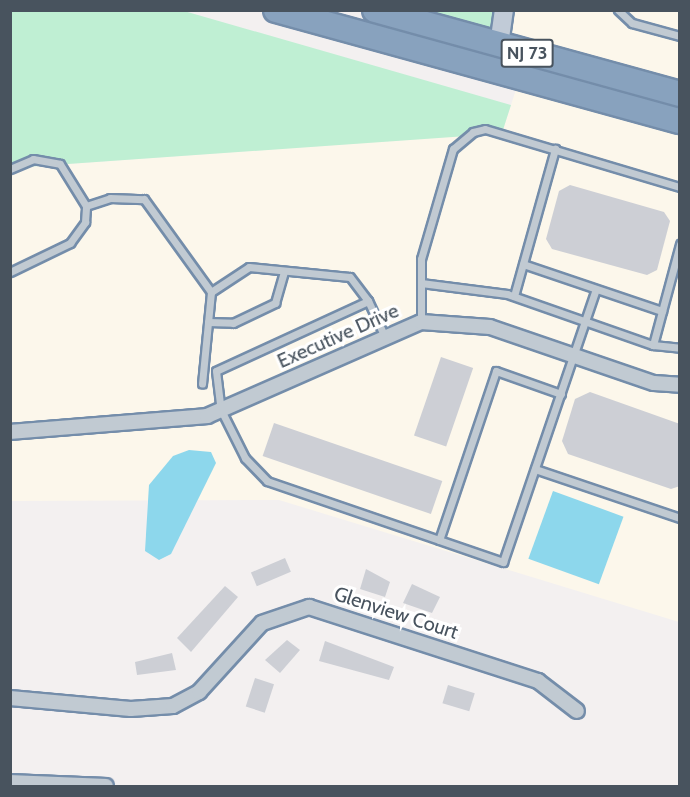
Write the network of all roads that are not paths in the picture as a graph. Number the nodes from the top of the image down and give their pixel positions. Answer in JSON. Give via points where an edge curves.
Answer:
{"nodes":[{"id":1,"x":276,"y":10,"type":"edge"},
{"id":2,"x":375,"y":10,"type":"edge"},
{"id":3,"x":504,"y":10,"type":"edge"},
{"id":4,"x":618,"y":10,"type":"edge"},
{"id":5,"x":680,"y":36,"type":"edge"},
{"id":6,"x":499,"y":45,"type":"junction"},
{"id":7,"x":451,"y":58,"type":"junction"},
{"id":8,"x":680,"y":94,"type":"edge"},
{"id":9,"x":680,"y":121,"type":"edge"},
{"id":10,"x":555,"y":149,"type":"junction"},
{"id":11,"x":10,"y":169,"type":"edge"},
{"id":12,"x":680,"y":187,"type":"edge"},
{"id":13,"x":86,"y":206,"type":"junction"},
{"id":14,"x":680,"y":244,"type":"edge"},
{"id":15,"x":523,"y":264,"type":"junction"},
{"id":16,"x":10,"y":272,"type":"edge"},
{"id":17,"x":284,"y":272,"type":"junction"},
{"id":18,"x":421,"y":283,"type":"junction"},
{"id":19,"x":597,"y":289,"type":"junction"},
{"id":20,"x":211,"y":292,"type":"junction"},
{"id":21,"x":514,"y":296,"type":"junction"},
{"id":22,"x":368,"y":301,"type":"junction"},
{"id":23,"x":662,"y":311,"type":"junction"},
{"id":24,"x":585,"y":321,"type":"junction"},
{"id":25,"x":208,"y":322,"type":"junction"},
{"id":26,"x":422,"y":322,"type":"junction"},
{"id":27,"x":384,"y":336,"type":"junction"},
{"id":28,"x":653,"y":345,"type":"junction"},
{"id":29,"x":680,"y":348,"type":"edge"},
{"id":30,"x":574,"y":354,"type":"junction"},
{"id":31,"x":202,"y":384,"type":"dead end"},
{"id":32,"x":680,"y":385,"type":"edge"},
{"id":33,"x":561,"y":394,"type":"junction"},
{"id":34,"x":221,"y":410,"type":"junction"},
{"id":35,"x":10,"y":432,"type":"edge"},
{"id":36,"x":535,"y":469,"type":"junction"},
{"id":37,"x":680,"y":519,"type":"edge"},
{"id":38,"x":439,"y":540,"type":"junction"},
{"id":39,"x":10,"y":698,"type":"edge"},
{"id":40,"x":577,"y":711,"type":"dead end"},
{"id":41,"x":10,"y":782,"type":"edge"},
{"id":42,"x":106,"y":786,"type":"edge"}],
"edges":[{"from":1,"to":7,"type":"highway","number":"NJ 73"},
{"from":2,"to":6,"type":"highway","number":"NJ 73"},
{"from":3,"to":6,"type":"street"},
{"from":4,"to":5,"type":"lane","via":[[632,23]]},
{"from":6,"to":7,"type":"highway","via":[[483,60]]},
{"from":6,"to":8,"type":"highway","number":"NJ 73"},
{"from":7,"to":9,"type":"highway","number":"NJ 73"},
{"from":10,"to":12,"type":"lane"},
{"from":10,"to":15,"type":"lane"},
{"from":10,"to":18,"type":"lane","via":[[486,129],[462,139],[453,149],[424,248]]},
{"from":11,"to":13,"type":"lane","via":[[33,159],[60,164]]},
{"from":13,"to":16,"type":"lane","via":[[85,222],[70,243]]},
{"from":13,"to":20,"type":"lane","via":[[110,198],[144,199]]},
{"from":14,"to":23,"type":"lane"},
{"from":15,"to":19,"type":"lane"},
{"from":15,"to":21,"type":"lane"},
{"from":17,"to":20,"type":"lane","via":[[240,269]]},
{"from":17,"to":22,"type":"lane","via":[[350,277]]},
{"from":17,"to":25,"type":"lane","via":[[276,303],[233,323]]},
{"from":18,"to":21,"type":"lane"},
{"from":18,"to":26,"type":"lane"},
{"from":19,"to":23,"type":"lane"},
{"from":19,"to":24,"type":"lane"},
{"from":20,"to":25,"type":"lane"},
{"from":21,"to":24,"type":"lane"},
{"from":22,"to":27,"type":"lane"},
{"from":22,"to":34,"type":"lane","via":[[216,371]]},
{"from":23,"to":28,"type":"lane"},
{"from":24,"to":28,"type":"lane"},
{"from":24,"to":30,"type":"lane"},
{"from":25,"to":31,"type":"lane"},
{"from":26,"to":27,"type":"street","name":"Executive Drive"},
{"from":26,"to":30,"type":"street","name":"Executive Drive","via":[[490,327]]},
{"from":27,"to":34,"type":"street","name":"Executive Drive"},
{"from":28,"to":29,"type":"lane"},
{"from":30,"to":32,"type":"street","name":"Executive Drive","via":[[654,383]]},
{"from":30,"to":33,"type":"lane"},
{"from":33,"to":36,"type":"lane"},
{"from":33,"to":38,"type":"lane","via":[[496,371]]},
{"from":34,"to":35,"type":"street","name":"Executive Drive","via":[[171,422]]},
{"from":34,"to":38,"type":"lane","via":[[245,458],[267,481]]},
{"from":36,"to":37,"type":"lane"},
{"from":36,"to":38,"type":"lane","via":[[503,562]]},
{"from":39,"to":40,"type":"street","name":"Glenview Court","via":[[131,709],[173,706],[199,692],[262,623],[309,607],[538,681]]},
{"from":41,"to":42,"type":"street"}]}
